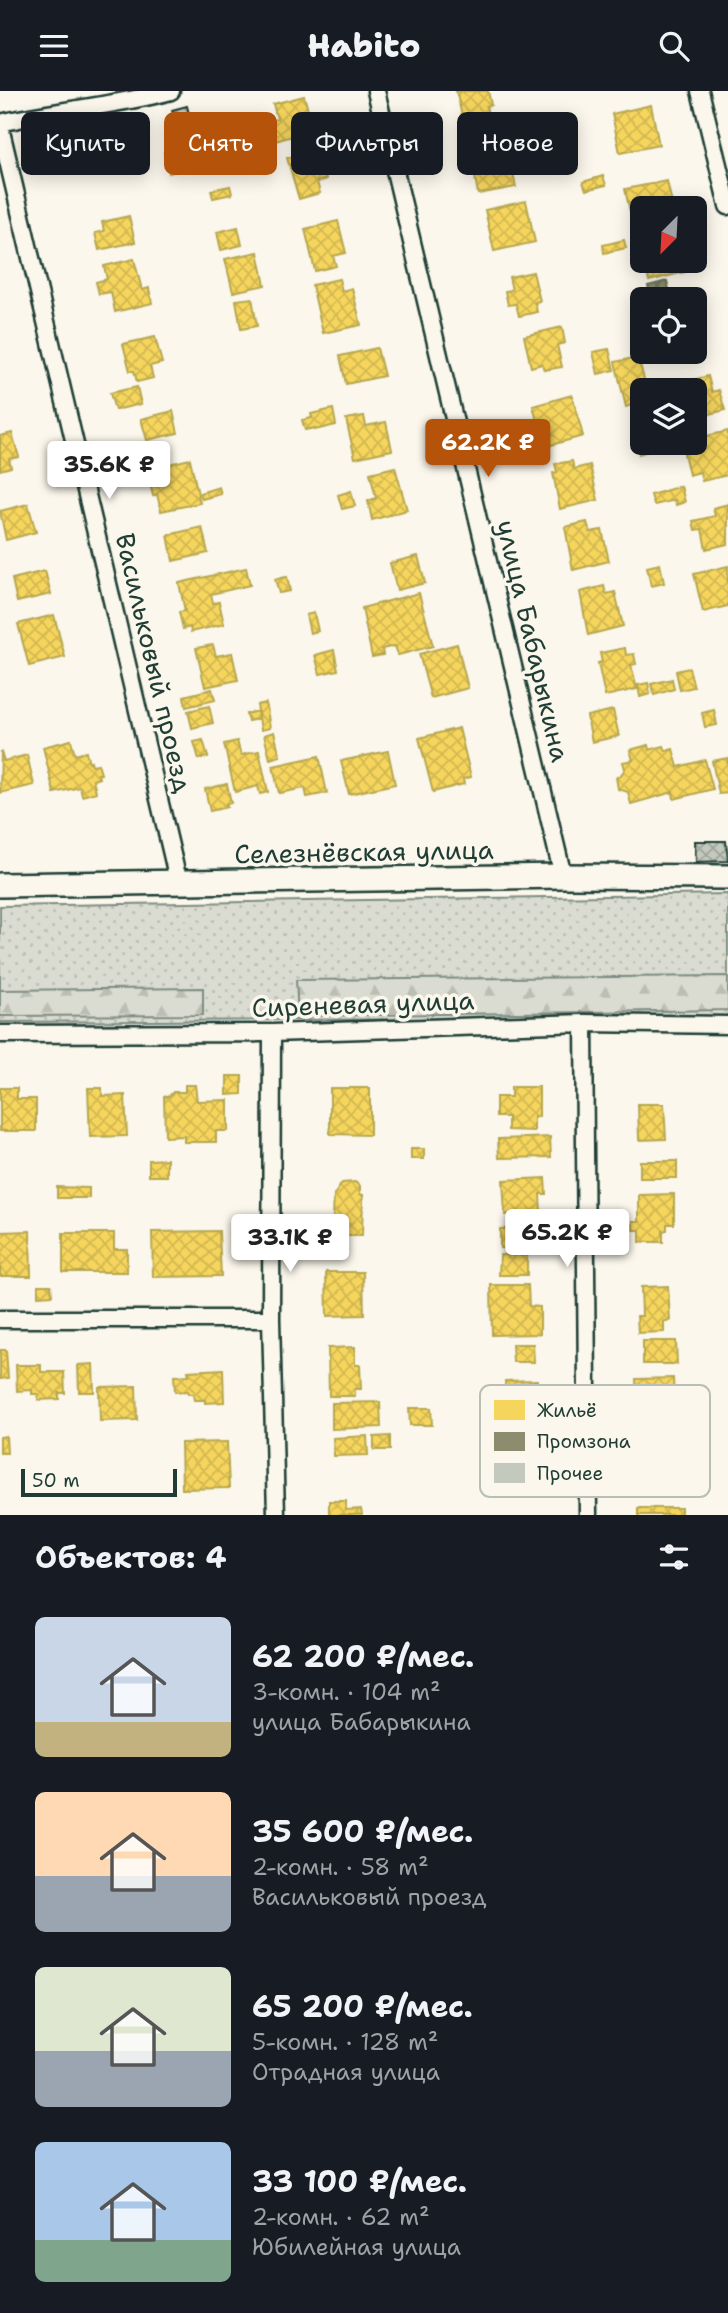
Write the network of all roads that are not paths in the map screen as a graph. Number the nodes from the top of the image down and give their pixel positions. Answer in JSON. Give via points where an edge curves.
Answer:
{"nodes":[{"id":1,"x":171,"y":91,"type":"edge"},
{"id":2,"x":376,"y":91,"type":"edge"},
{"id":3,"x":700,"y":91,"type":"edge"},
{"id":4,"x":0,"y":125,"type":"edge"},
{"id":5,"x":728,"y":206,"type":"edge"},
{"id":6,"x":563,"y":876,"type":"junction"},
{"id":7,"x":728,"y":877,"type":"edge"},
{"id":8,"x":179,"y":884,"type":"junction"},
{"id":9,"x":0,"y":885,"type":"edge"},
{"id":10,"x":584,"y":1023,"type":"junction"},
{"id":11,"x":728,"y":1025,"type":"edge"},
{"id":12,"x":272,"y":1033,"type":"junction"},
{"id":13,"x":0,"y":1034,"type":"edge"},
{"id":14,"x":0,"y":1319,"type":"edge"},
{"id":15,"x":271,"y":1319,"type":"junction"},
{"id":16,"x":587,"y":1385,"type":"edge"},
{"id":17,"x":588,"y":1497,"type":"edge"},
{"id":18,"x":276,"y":1515,"type":"edge"},
{"id":19,"x":588,"y":1515,"type":"edge"}],
"edges":[{"from":1,"to":4,"type":"street"},
{"from":2,"to":6,"type":"street","name":"улица Бабарыкина"},
{"from":3,"to":5,"type":"street"},
{"from":4,"to":8,"type":"street","name":"Васильковый проезд"},
{"from":6,"to":7,"type":"street","name":"Селезнёвская улица"},
{"from":6,"to":8,"type":"street","name":"Селезнёвская улица"},
{"from":8,"to":9,"type":"street","name":"Селезнёвская улица"},
{"from":10,"to":11,"type":"street","name":"Сиреневая улица"},
{"from":10,"to":12,"type":"street","name":"Сиреневая улица"},
{"from":10,"to":16,"type":"street"},
{"from":12,"to":13,"type":"street","name":"Сиреневая улица"},
{"from":12,"to":15,"type":"street"},
{"from":14,"to":15,"type":"street"},
{"from":15,"to":18,"type":"street"},
{"from":17,"to":19,"type":"street"}]}
